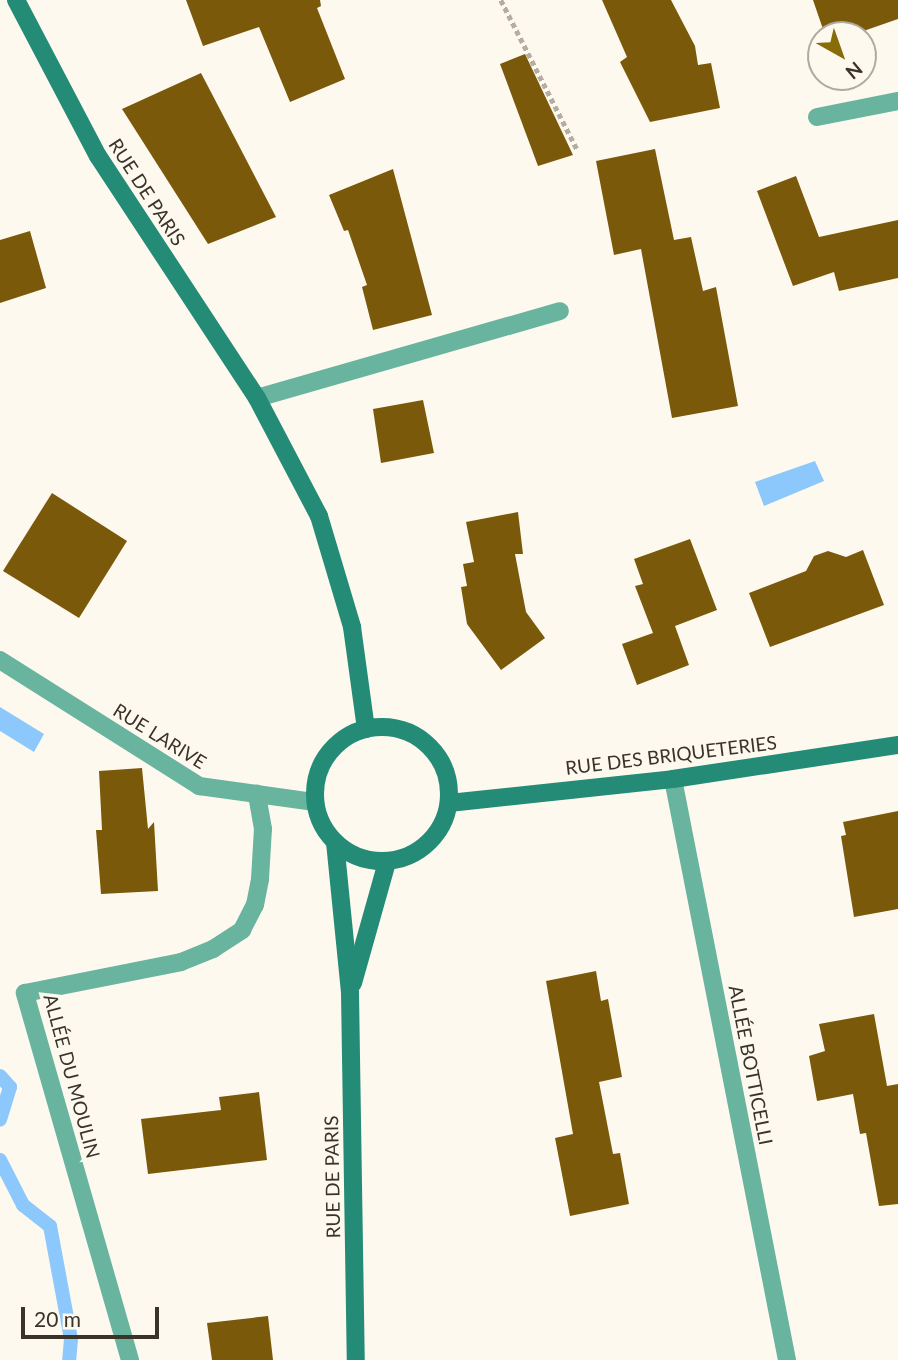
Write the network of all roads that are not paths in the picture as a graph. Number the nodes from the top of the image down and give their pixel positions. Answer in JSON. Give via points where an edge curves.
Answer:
{"nodes":[{"id":1,"x":16,"y":0,"type":"edge"},
{"id":2,"x":898,"y":102,"type":"edge"},
{"id":3,"x":817,"y":117,"type":"dead end"},
{"id":4,"x":559,"y":311,"type":"dead end"},
{"id":5,"x":257,"y":398,"type":"junction"},
{"id":6,"x":0,"y":660,"type":"edge"},
{"id":7,"x":366,"y":729,"type":"junction"},
{"id":8,"x":898,"y":745,"type":"edge"},
{"id":9,"x":673,"y":779,"type":"junction"},
{"id":10,"x":257,"y":794,"type":"junction"},
{"id":11,"x":315,"y":802,"type":"junction"},
{"id":12,"x":449,"y":803,"type":"junction"},
{"id":13,"x":335,"y":842,"type":"junction"},
{"id":14,"x":387,"y":862,"type":"junction"},
{"id":15,"x":350,"y":993,"type":"junction"},
{"id":16,"x":130,"y":1360,"type":"edge"},
{"id":17,"x":356,"y":1360,"type":"edge"},
{"id":18,"x":787,"y":1360,"type":"edge"}],
"edges":[{"from":1,"to":5,"type":"main road","name":"RUE DE PARIS","via":[[98,156]]},
{"from":2,"to":3,"type":"street"},
{"from":4,"to":5,"type":"street"},
{"from":5,"to":7,"type":"main road","name":"RUE DE PARIS","via":[[319,516],[352,628]]},
{"from":6,"to":10,"type":"street","name":"RUE LARIVE","via":[[199,786]]},
{"from":7,"to":11,"type":"main road","via":[[333,748],[322,764]]},
{"from":7,"to":12,"type":"main road","via":[[388,727],[427,744],[441,761]]},
{"from":8,"to":9,"type":"main road","name":"RUE DES BRIQUETERIES"},
{"from":9,"to":12,"type":"main road","name":"RUE DES BRIQUETERIES"},
{"from":9,"to":18,"type":"street","name":"ALLÉE BOTTICELLI"},
{"from":10,"to":11,"type":"street","name":"RUE LARIVE"},
{"from":10,"to":16,"type":"street","name":"ALLÉE DU MOULIN","via":[[262,829],[260,879],[243,930],[181,962],[25,993]]},
{"from":11,"to":13,"type":"main road","via":[[321,824]]},
{"from":12,"to":14,"type":"main road","via":[[435,837],[405,858]]},
{"from":13,"to":14,"type":"main road","via":[[367,860]]},
{"from":13,"to":15,"type":"main road","name":"RUE DE PARIS"},
{"from":14,"to":15,"type":"main road","name":"RUE DE PARIS"},
{"from":15,"to":17,"type":"main road","name":"RUE DE PARIS"}]}
